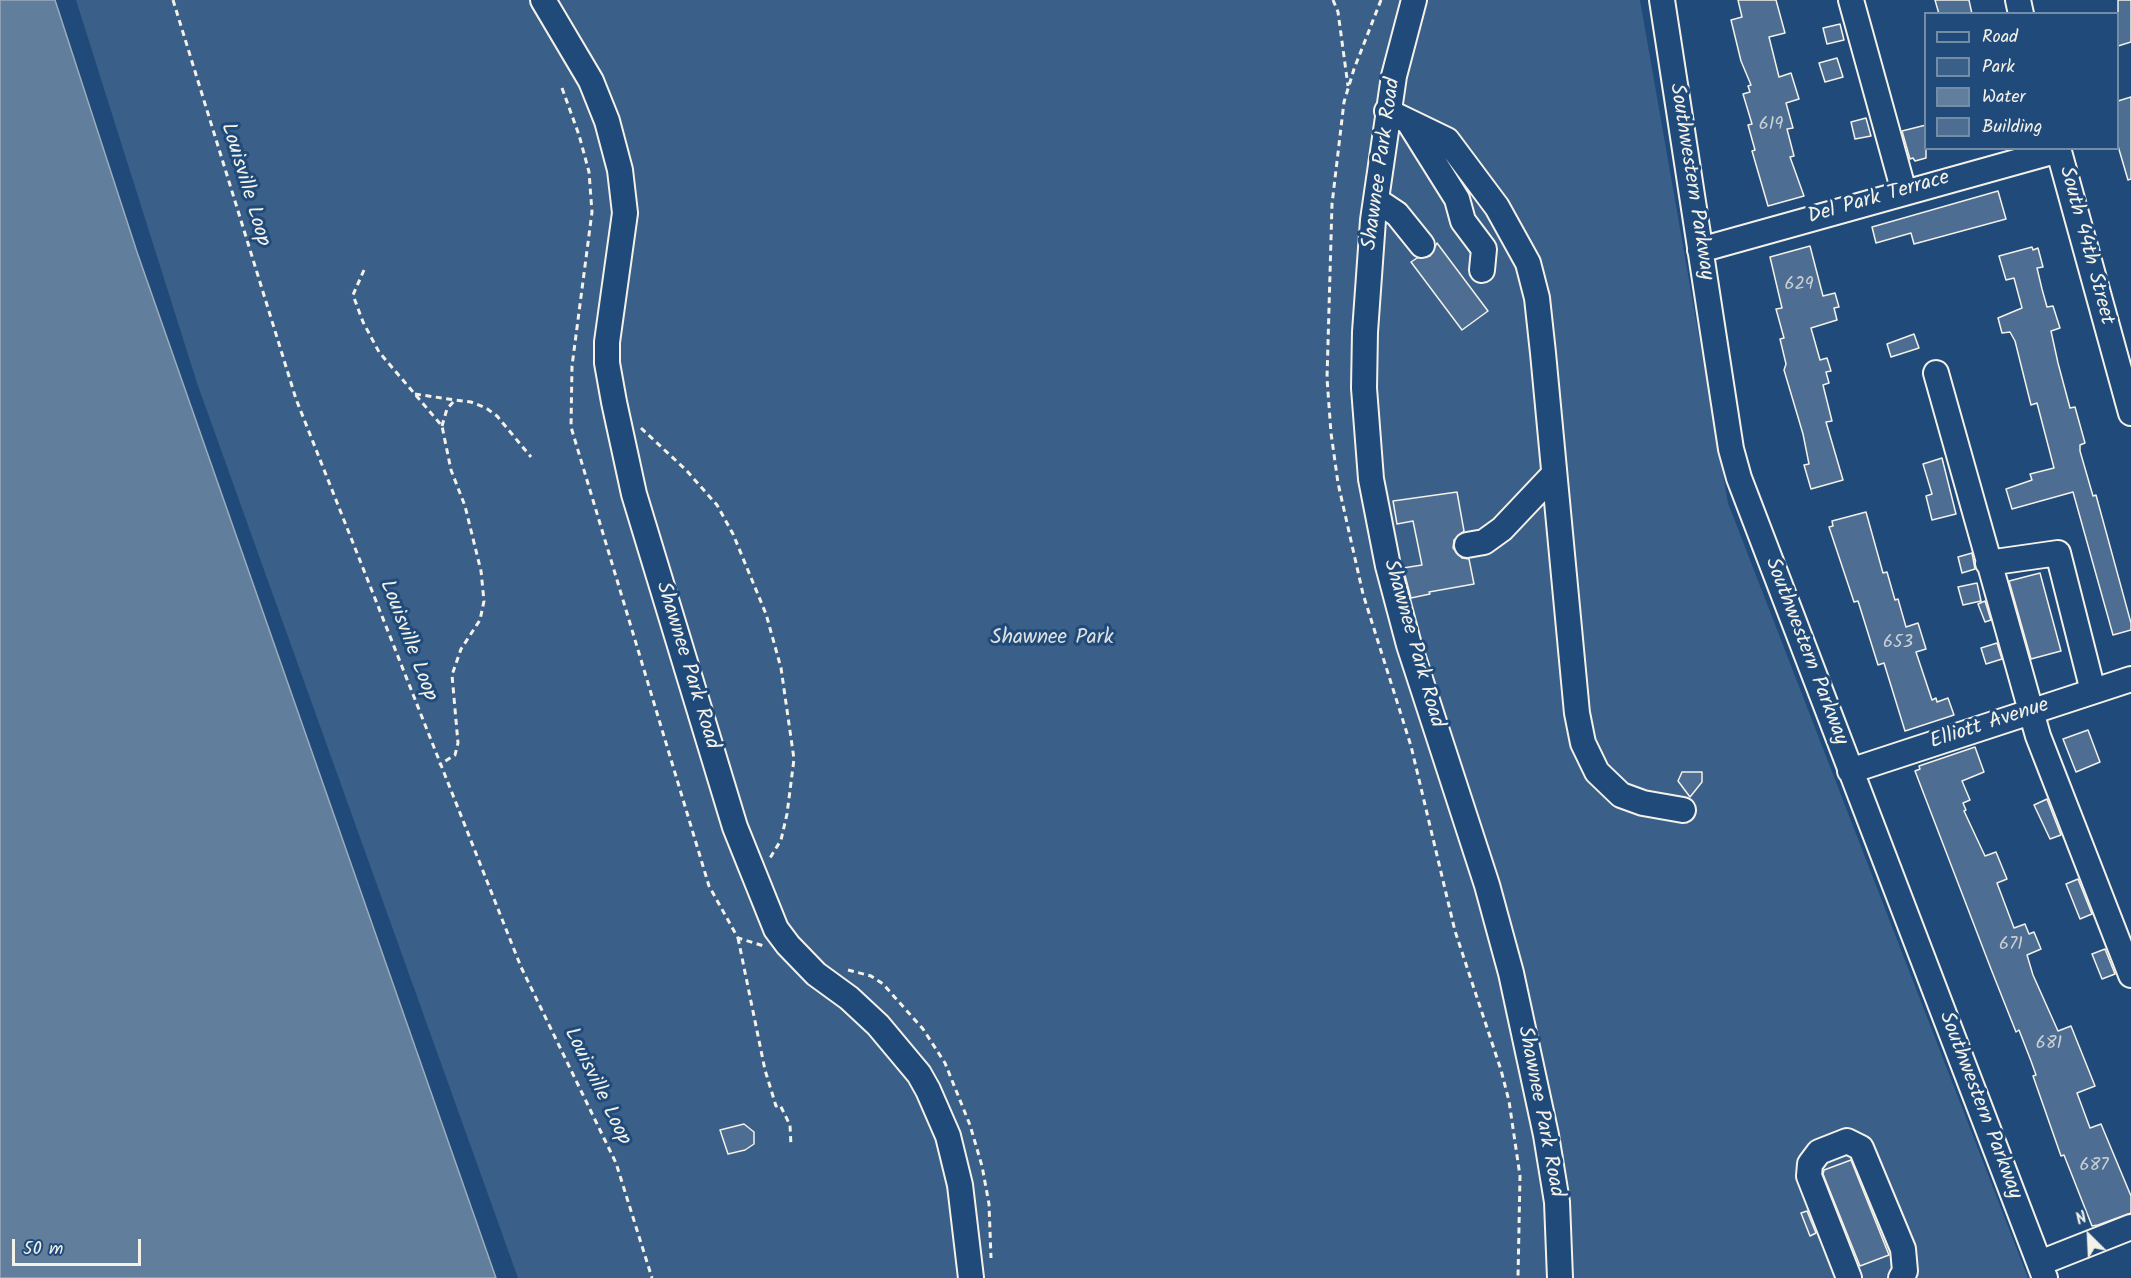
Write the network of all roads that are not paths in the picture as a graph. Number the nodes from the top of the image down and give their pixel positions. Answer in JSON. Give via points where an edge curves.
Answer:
{"nodes":[{"id":1,"x":543,"y":0,"type":"edge"},
{"id":2,"x":1414,"y":0,"type":"edge"},
{"id":3,"x":1662,"y":0,"type":"edge"},
{"id":4,"x":1851,"y":0,"type":"edge"},
{"id":5,"x":1387,"y":111,"type":"junction"},
{"id":6,"x":1410,"y":124,"type":"junction"},
{"id":7,"x":2054,"y":150,"type":"edge"},
{"id":8,"x":2058,"y":150,"type":"edge"},
{"id":9,"x":1904,"y":192,"type":"junction"},
{"id":10,"x":1376,"y":200,"type":"junction"},
{"id":11,"x":1422,"y":245,"type":"dead end"},
{"id":12,"x":1700,"y":250,"type":"junction"},
{"id":13,"x":1482,"y":270,"type":"dead end"},
{"id":14,"x":2124,"y":363,"type":"edge"},
{"id":15,"x":1936,"y":372,"type":"dead end"},
{"id":16,"x":2131,"y":413,"type":"edge"},
{"id":17,"x":1554,"y":474,"type":"junction"},
{"id":18,"x":1467,"y":545,"type":"dead end"},
{"id":19,"x":1988,"y":563,"type":"junction"},
{"id":20,"x":2131,"y":679,"type":"edge"},
{"id":21,"x":2093,"y":691,"type":"junction"},
{"id":22,"x":2033,"y":711,"type":"junction"},
{"id":23,"x":1850,"y":771,"type":"junction"},
{"id":24,"x":1683,"y":810,"type":"dead end"},
{"id":25,"x":2131,"y":975,"type":"edge"},
{"id":26,"x":2131,"y":1227,"type":"edge"},
{"id":27,"x":2042,"y":1271,"type":"edge"},
{"id":28,"x":971,"y":1278,"type":"edge"},
{"id":29,"x":1560,"y":1278,"type":"edge"},
{"id":30,"x":1849,"y":1278,"type":"edge"},
{"id":31,"x":1901,"y":1278,"type":"edge"}],
"edges":[{"from":1,"to":28,"type":"street","name":"Shawnee Park Road","via":[[591,81],[620,170],[624,224],[607,363],[637,505],[735,827],[776,929],[816,974],[878,1025],[928,1089],[948,1136],[960,1185]]},
{"from":2,"to":5,"type":"street","name":"Shawnee Park Road"},
{"from":3,"to":12,"type":"street","name":"Southwestern Parkway"},
{"from":4,"to":9,"type":"street"},
{"from":5,"to":6,"type":"street"},
{"from":5,"to":10,"type":"street","name":"Shawnee Park Road"},
{"from":6,"to":13,"type":"street","via":[[1457,200],[1463,221],[1484,249]]},
{"from":6,"to":17,"type":"street","via":[[1447,140],[1497,207],[1528,263],[1537,298]]},
{"from":7,"to":9,"type":"street","name":"Del Park Terrace"},
{"from":8,"to":14,"type":"street","name":"South 44th Street"},
{"from":9,"to":12,"type":"street","name":"Del Park Terrace"},
{"from":10,"to":11,"type":"street","via":[[1397,214]]},
{"from":10,"to":29,"type":"street","name":"Shawnee Park Road","via":[[1364,388],[1378,523],[1409,645],[1487,885],[1511,973],[1550,1157],[1557,1202]]},
{"from":12,"to":23,"type":"street","name":"Southwestern Parkway","via":[[1739,478]]},
{"from":14,"to":16,"type":"street","name":"South 44th Street"},
{"from":15,"to":19,"type":"street"},
{"from":17,"to":18,"type":"street","via":[[1502,529],[1484,542]]},
{"from":17,"to":24,"type":"street","via":[[1583,743],[1597,772],[1621,795]]},
{"from":19,"to":21,"type":"street","via":[[2058,552]]},
{"from":19,"to":22,"type":"street"},
{"from":20,"to":21,"type":"street","name":"Elliott Avenue"},
{"from":21,"to":22,"type":"street","name":"Elliott Avenue"},
{"from":22,"to":23,"type":"street","name":"Elliott Avenue"},
{"from":22,"to":25,"type":"street","via":[[2038,736]]},
{"from":23,"to":27,"type":"street","name":"Southwestern Parkway"},
{"from":26,"to":27,"type":"street"},
{"from":30,"to":31,"type":"street","via":[[1809,1176],[1810,1164],[1819,1152],[1847,1141],[1861,1148],[1903,1249],[1905,1271]]}]}
